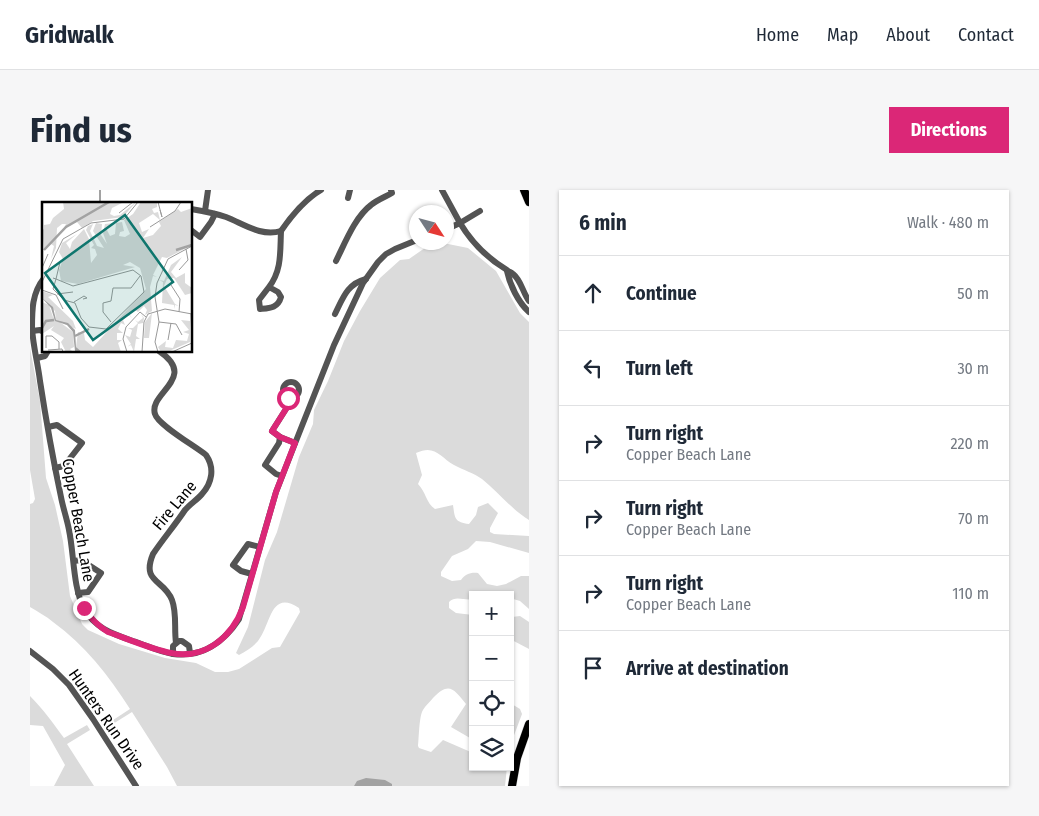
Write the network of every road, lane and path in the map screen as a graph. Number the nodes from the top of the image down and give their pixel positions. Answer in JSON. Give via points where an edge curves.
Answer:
{"nodes":[{"id":1,"x":208,"y":190,"type":"edge"},
{"id":2,"x":321,"y":190,"type":"edge"},
{"id":3,"x":350,"y":190,"type":"edge"},
{"id":4,"x":390,"y":190,"type":"edge"},
{"id":5,"x":442,"y":190,"type":"edge"},
{"id":6,"x":525,"y":190,"type":"edge"},
{"id":7,"x":529,"y":196,"type":"edge"},
{"id":8,"x":348,"y":198,"type":"dead end"},
{"id":9,"x":529,"y":202,"type":"edge"},
{"id":10,"x":192,"y":209,"type":"edge"},
{"id":11,"x":205,"y":211,"type":"junction"},
{"id":12,"x":480,"y":212,"type":"dead end"},
{"id":13,"x":215,"y":214,"type":"junction"},
{"id":14,"x":460,"y":223,"type":"junction"},
{"id":15,"x":454,"y":226,"type":"edge"},
{"id":16,"x":192,"y":231,"type":"edge"},
{"id":17,"x":281,"y":231,"type":"junction"},
{"id":18,"x":409,"y":243,"type":"edge"},
{"id":19,"x":336,"y":261,"type":"dead end"},
{"id":20,"x":507,"y":271,"type":"junction"},
{"id":21,"x":366,"y":279,"type":"junction"},
{"id":22,"x":42,"y":281,"type":"edge"},
{"id":23,"x":269,"y":287,"type":"dead end"},
{"id":24,"x":529,"y":301,"type":"edge"},
{"id":25,"x":528,"y":310,"type":"edge"},
{"id":26,"x":335,"y":314,"type":"dead end"},
{"id":27,"x":32,"y":331,"type":"junction"},
{"id":28,"x":42,"y":331,"type":"edge"},
{"id":29,"x":47,"y":352,"type":"edge"},
{"id":30,"x":160,"y":352,"type":"edge"},
{"id":31,"x":37,"y":358,"type":"junction"},
{"id":32,"x":293,"y":398,"type":"dead end"},
{"id":33,"x":48,"y":427,"type":"junction"},
{"id":34,"x":280,"y":437,"type":"junction"},
{"id":35,"x":295,"y":443,"type":"junction"},
{"id":36,"x":55,"y":468,"type":"junction"},
{"id":37,"x":282,"y":476,"type":"junction"},
{"id":38,"x":260,"y":547,"type":"junction"},
{"id":39,"x":74,"y":562,"type":"junction"},
{"id":40,"x":252,"y":574,"type":"junction"},
{"id":41,"x":78,"y":593,"type":"junction"},
{"id":42,"x":176,"y":643,"type":"junction"},
{"id":43,"x":30,"y":650,"type":"edge"},
{"id":44,"x":190,"y":653,"type":"junction"},
{"id":45,"x":173,"y":654,"type":"junction"},
{"id":46,"x":529,"y":724,"type":"edge"},
{"id":47,"x":136,"y":786,"type":"edge"},
{"id":48,"x":512,"y":786,"type":"edge"}],
"edges":[{"from":1,"to":11,"type":"street"},
{"from":2,"to":17,"type":"street","via":[[300,207]]},
{"from":3,"to":8,"type":"street"},
{"from":4,"to":19,"type":"street","via":[[392,193],[364,212]]},
{"from":5,"to":14,"type":"street"},
{"from":6,"to":7,"type":"main road"},
{"from":6,"to":9,"type":"main road"},
{"from":10,"to":11,"type":"street"},
{"from":11,"to":13,"type":"street"},
{"from":12,"to":14,"type":"street"},
{"from":13,"to":16,"type":"street","via":[[200,236]]},
{"from":13,"to":17,"type":"street","via":[[258,231]]},
{"from":14,"to":15,"type":"street"},
{"from":14,"to":20,"type":"street","via":[[479,250]]},
{"from":17,"to":23,"type":"street","via":[[279,266]]},
{"from":18,"to":21,"type":"street","name":"Copper Beach Lane","via":[[386,254]]},
{"from":20,"to":24,"type":"street","via":[[519,281]]},
{"from":20,"to":25,"type":"street","via":[[519,300]]},
{"from":21,"to":26,"type":"street","via":[[351,286]]},
{"from":21,"to":35,"type":"street","name":"Copper Beach Lane","via":[[334,345]]},
{"from":22,"to":27,"type":"street","name":"Copper Beach Lane","via":[[33,303]]},
{"from":27,"to":28,"type":"street"},
{"from":27,"to":31,"type":"street","name":"Copper Beach Lane"},
{"from":29,"to":31,"type":"street"},
{"from":30,"to":42,"type":"street","name":"Fire Lane","via":[[170,360],[174,371],[156,404],[155,416],[206,455],[212,471],[206,489],[186,509],[150,562],[150,574],[171,598]]},
{"from":31,"to":33,"type":"street","name":"Copper Beach Lane"},
{"from":32,"to":34,"type":"street","via":[[272,431]]},
{"from":33,"to":36,"type":"street","name":"Copper Beach Lane"},
{"from":33,"to":36,"type":"street","via":[[57,425],[82,443],[64,466]]},
{"from":34,"to":35,"type":"street"},
{"from":34,"to":37,"type":"street","via":[[264,465]]},
{"from":35,"to":37,"type":"street","name":"Copper Beach Lane"},
{"from":36,"to":39,"type":"street","name":"Copper Beach Lane"},
{"from":37,"to":38,"type":"street","name":"Copper Beach Lane"},
{"from":38,"to":40,"type":"street","name":"Copper Beach Lane"},
{"from":38,"to":40,"type":"street","via":[[248,544],[233,565]]},
{"from":39,"to":41,"type":"street","name":"Copper Beach Lane"},
{"from":39,"to":41,"type":"street","via":[[81,560],[101,573],[88,592]]},
{"from":40,"to":44,"type":"street","name":"Copper Beach Lane","via":[[241,613],[231,630],[213,646]]},
{"from":41,"to":45,"type":"street","name":"Copper Beach Lane","via":[[84,608],[100,627]]},
{"from":42,"to":44,"type":"street","via":[[182,641]]},
{"from":42,"to":45,"type":"street"},
{"from":43,"to":47,"type":"street","name":"Hunters Run Drive","via":[[69,685]]},
{"from":44,"to":45,"type":"street","name":"Copper Beach Lane"},
{"from":46,"to":48,"type":"main road","via":[[517,758]]}]}
